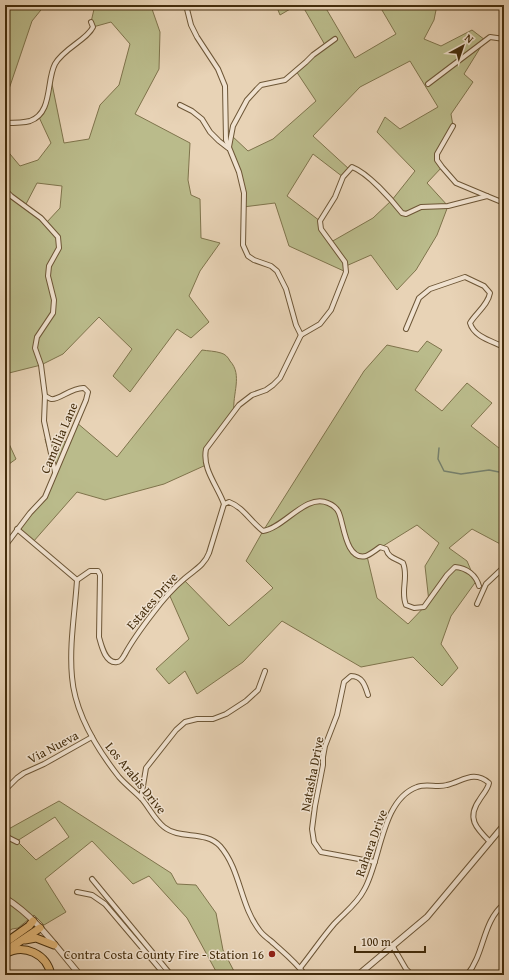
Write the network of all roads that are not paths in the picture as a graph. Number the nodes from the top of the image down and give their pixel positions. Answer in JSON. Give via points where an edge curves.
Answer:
{"nodes":[{"id":1,"x":186,"y":5,"type":"edge"},
{"id":2,"x":91,"y":22,"type":"dead end"},
{"id":3,"x":335,"y":39,"type":"dead end"},
{"id":4,"x":504,"y":39,"type":"edge"},
{"id":5,"x":428,"y":84,"type":"dead end"},
{"id":6,"x":180,"y":105,"type":"dead end"},
{"id":7,"x":5,"y":123,"type":"edge"},
{"id":8,"x":453,"y":126,"type":"dead end"},
{"id":9,"x":229,"y":148,"type":"junction"},
{"id":10,"x":5,"y":190,"type":"edge"},
{"id":11,"x":487,"y":196,"type":"junction"},
{"id":12,"x":504,"y":203,"type":"edge"},
{"id":13,"x":406,"y":328,"type":"dead end"},
{"id":14,"x":301,"y":335,"type":"junction"},
{"id":15,"x":504,"y":347,"type":"edge"},
{"id":16,"x":45,"y":396,"type":"junction"},
{"id":17,"x":55,"y":473,"type":"junction"},
{"id":18,"x":224,"y":504,"type":"junction"},
{"id":19,"x":18,"y":529,"type":"junction"},
{"id":20,"x":5,"y":546,"type":"edge"},
{"id":21,"x":504,"y":567,"type":"edge"},
{"id":22,"x":77,"y":580,"type":"junction"},
{"id":23,"x":479,"y":586,"type":"dead end"},
{"id":24,"x":477,"y":604,"type":"dead end"},
{"id":25,"x":265,"y":672,"type":"dead end"},
{"id":26,"x":368,"y":695,"type":"dead end"},
{"id":27,"x":92,"y":737,"type":"junction"},
{"id":28,"x":5,"y":790,"type":"edge"},
{"id":29,"x":141,"y":798,"type":"junction"},
{"id":30,"x":504,"y":825,"type":"edge"},
{"id":31,"x":5,"y":836,"type":"edge"},
{"id":32,"x":17,"y":842,"type":"dead end"},
{"id":33,"x":490,"y":842,"type":"junction"},
{"id":34,"x":375,"y":862,"type":"junction"},
{"id":35,"x":92,"y":879,"type":"dead end"},
{"id":36,"x":77,"y":892,"type":"dead end"},
{"id":37,"x":5,"y":898,"type":"edge"},
{"id":38,"x":504,"y":904,"type":"edge"},
{"id":39,"x":34,"y":921,"type":"junction"},
{"id":40,"x":40,"y":928,"type":"junction"},
{"id":41,"x":19,"y":942,"type":"junction"},
{"id":42,"x":5,"y":943,"type":"edge"},
{"id":43,"x":54,"y":945,"type":"junction"},
{"id":44,"x":392,"y":945,"type":"junction"},
{"id":45,"x":5,"y":953,"type":"edge"},
{"id":46,"x":71,"y":964,"type":"junction"},
{"id":47,"x":300,"y":968,"type":"junction"},
{"id":48,"x":51,"y":975,"type":"edge"},
{"id":49,"x":73,"y":975,"type":"edge"},
{"id":50,"x":80,"y":975,"type":"edge"},
{"id":51,"x":165,"y":975,"type":"edge"},
{"id":52,"x":171,"y":975,"type":"edge"},
{"id":53,"x":305,"y":975,"type":"edge"},
{"id":54,"x":358,"y":975,"type":"edge"},
{"id":55,"x":412,"y":975,"type":"edge"},
{"id":56,"x":467,"y":975,"type":"edge"}],
"edges":[{"from":1,"to":9,"type":"street","via":[[191,25],[218,69],[225,86],[225,130]]},
{"from":2,"to":7,"type":"street","via":[[93,27],[90,33],[68,48],[55,64],[46,106],[38,116],[30,121]]},
{"from":3,"to":9,"type":"street","via":[[312,55],[285,80],[261,85],[257,89],[247,100],[234,126]]},
{"from":4,"to":5,"type":"street","via":[[490,37]]},
{"from":6,"to":9,"type":"street","via":[[202,118],[210,132]]},
{"from":8,"to":11,"type":"street","via":[[437,160],[456,183]]},
{"from":9,"to":14,"type":"street","via":[[244,193],[245,251],[254,260],[271,266],[282,278]]},
{"from":10,"to":16,"type":"street","via":[[41,218],[58,237],[59,248],[49,266],[48,276],[54,300],[53,313],[37,337],[35,348],[41,365]]},
{"from":11,"to":12,"type":"street"},
{"from":11,"to":14,"type":"street","via":[[448,206],[421,207],[406,214],[356,169],[349,169],[320,221],[320,229],[345,262],[346,272],[331,310],[320,324]]},
{"from":13,"to":15,"type":"street","via":[[419,298],[430,289],[464,277],[484,286],[490,293],[489,300],[470,323],[471,329]]},
{"from":14,"to":18,"type":"street","via":[[280,378],[273,386],[252,395],[239,405],[206,449],[206,464]]},
{"from":16,"to":17,"type":"street","via":[[44,421]]},
{"from":16,"to":17,"type":"street","name":"Camellia Lane","via":[[56,399],[78,388],[84,388],[88,392]]},
{"from":17,"to":19,"type":"street","name":"Camellia Lane","via":[[45,497]]},
{"from":18,"to":22,"type":"street","name":"Estates Drive","via":[[206,560],[161,602],[116,663],[107,658],[100,637],[100,575],[98,571],[90,571]]},
{"from":18,"to":23,"type":"street","via":[[228,502],[237,505],[256,526],[268,530],[312,502],[321,500],[329,503],[339,513],[351,550],[367,556],[380,548],[386,549],[388,555],[403,563],[404,599],[406,605],[414,608],[424,607],[455,567],[473,575]]},
{"from":19,"to":20,"type":"street"},
{"from":19,"to":22,"type":"street"},
{"from":21,"to":24,"type":"street","via":[[486,584]]},
{"from":22,"to":27,"type":"street","name":"Los Arabis Drive","via":[[71,654],[72,678],[76,699]]},
{"from":25,"to":29,"type":"street","via":[[258,690],[241,705],[213,719],[185,722],[176,730],[146,768]]},
{"from":26,"to":34,"type":"street","name":"Natasha Drive","via":[[362,679],[357,676],[351,676],[344,682],[337,715],[325,746],[312,829],[314,842],[321,852]]},
{"from":27,"to":28,"type":"street","name":"Via Nueva","via":[[24,773]]},
{"from":27,"to":29,"type":"street","name":"Los Arabis Drive","via":[[120,778]]},
{"from":29,"to":47,"type":"street","name":"Los Arabis Drive","via":[[164,827],[178,833],[207,838],[219,846],[235,873],[260,932]]},
{"from":30,"to":33,"type":"street"},
{"from":31,"to":32,"type":"street"},
{"from":33,"to":34,"type":"street","name":"Rahara Drive","via":[[474,824],[473,814],[475,806],[488,787],[489,783],[484,778],[474,777],[446,786],[418,786],[401,797],[394,808]]},
{"from":33,"to":44,"type":"street","via":[[427,918]]},
{"from":34,"to":47,"type":"street","name":"Rahara Drive","via":[[364,890],[354,905],[335,924]]},
{"from":35,"to":52,"type":"street"},
{"from":36,"to":51,"type":"street","via":[[92,895],[105,904]]},
{"from":37,"to":39,"type":"street"},
{"from":38,"to":56,"type":"street","via":[[489,922],[476,962]]},
{"from":39,"to":40,"type":"street"},
{"from":39,"to":42,"type":"highway"},
{"from":40,"to":41,"type":"highway"},
{"from":40,"to":43,"type":"street"},
{"from":41,"to":43,"type":"highway","via":[[36,938]]},
{"from":41,"to":45,"type":"highway"},
{"from":43,"to":46,"type":"street"},
{"from":44,"to":54,"type":"street"},
{"from":44,"to":55,"type":"street"},
{"from":45,"to":48,"type":"highway","via":[[19,949],[33,952],[45,961]]},
{"from":46,"to":49,"type":"street"},
{"from":46,"to":50,"type":"street"},
{"from":47,"to":53,"type":"street","name":"Los Arabis Drive"}]}
